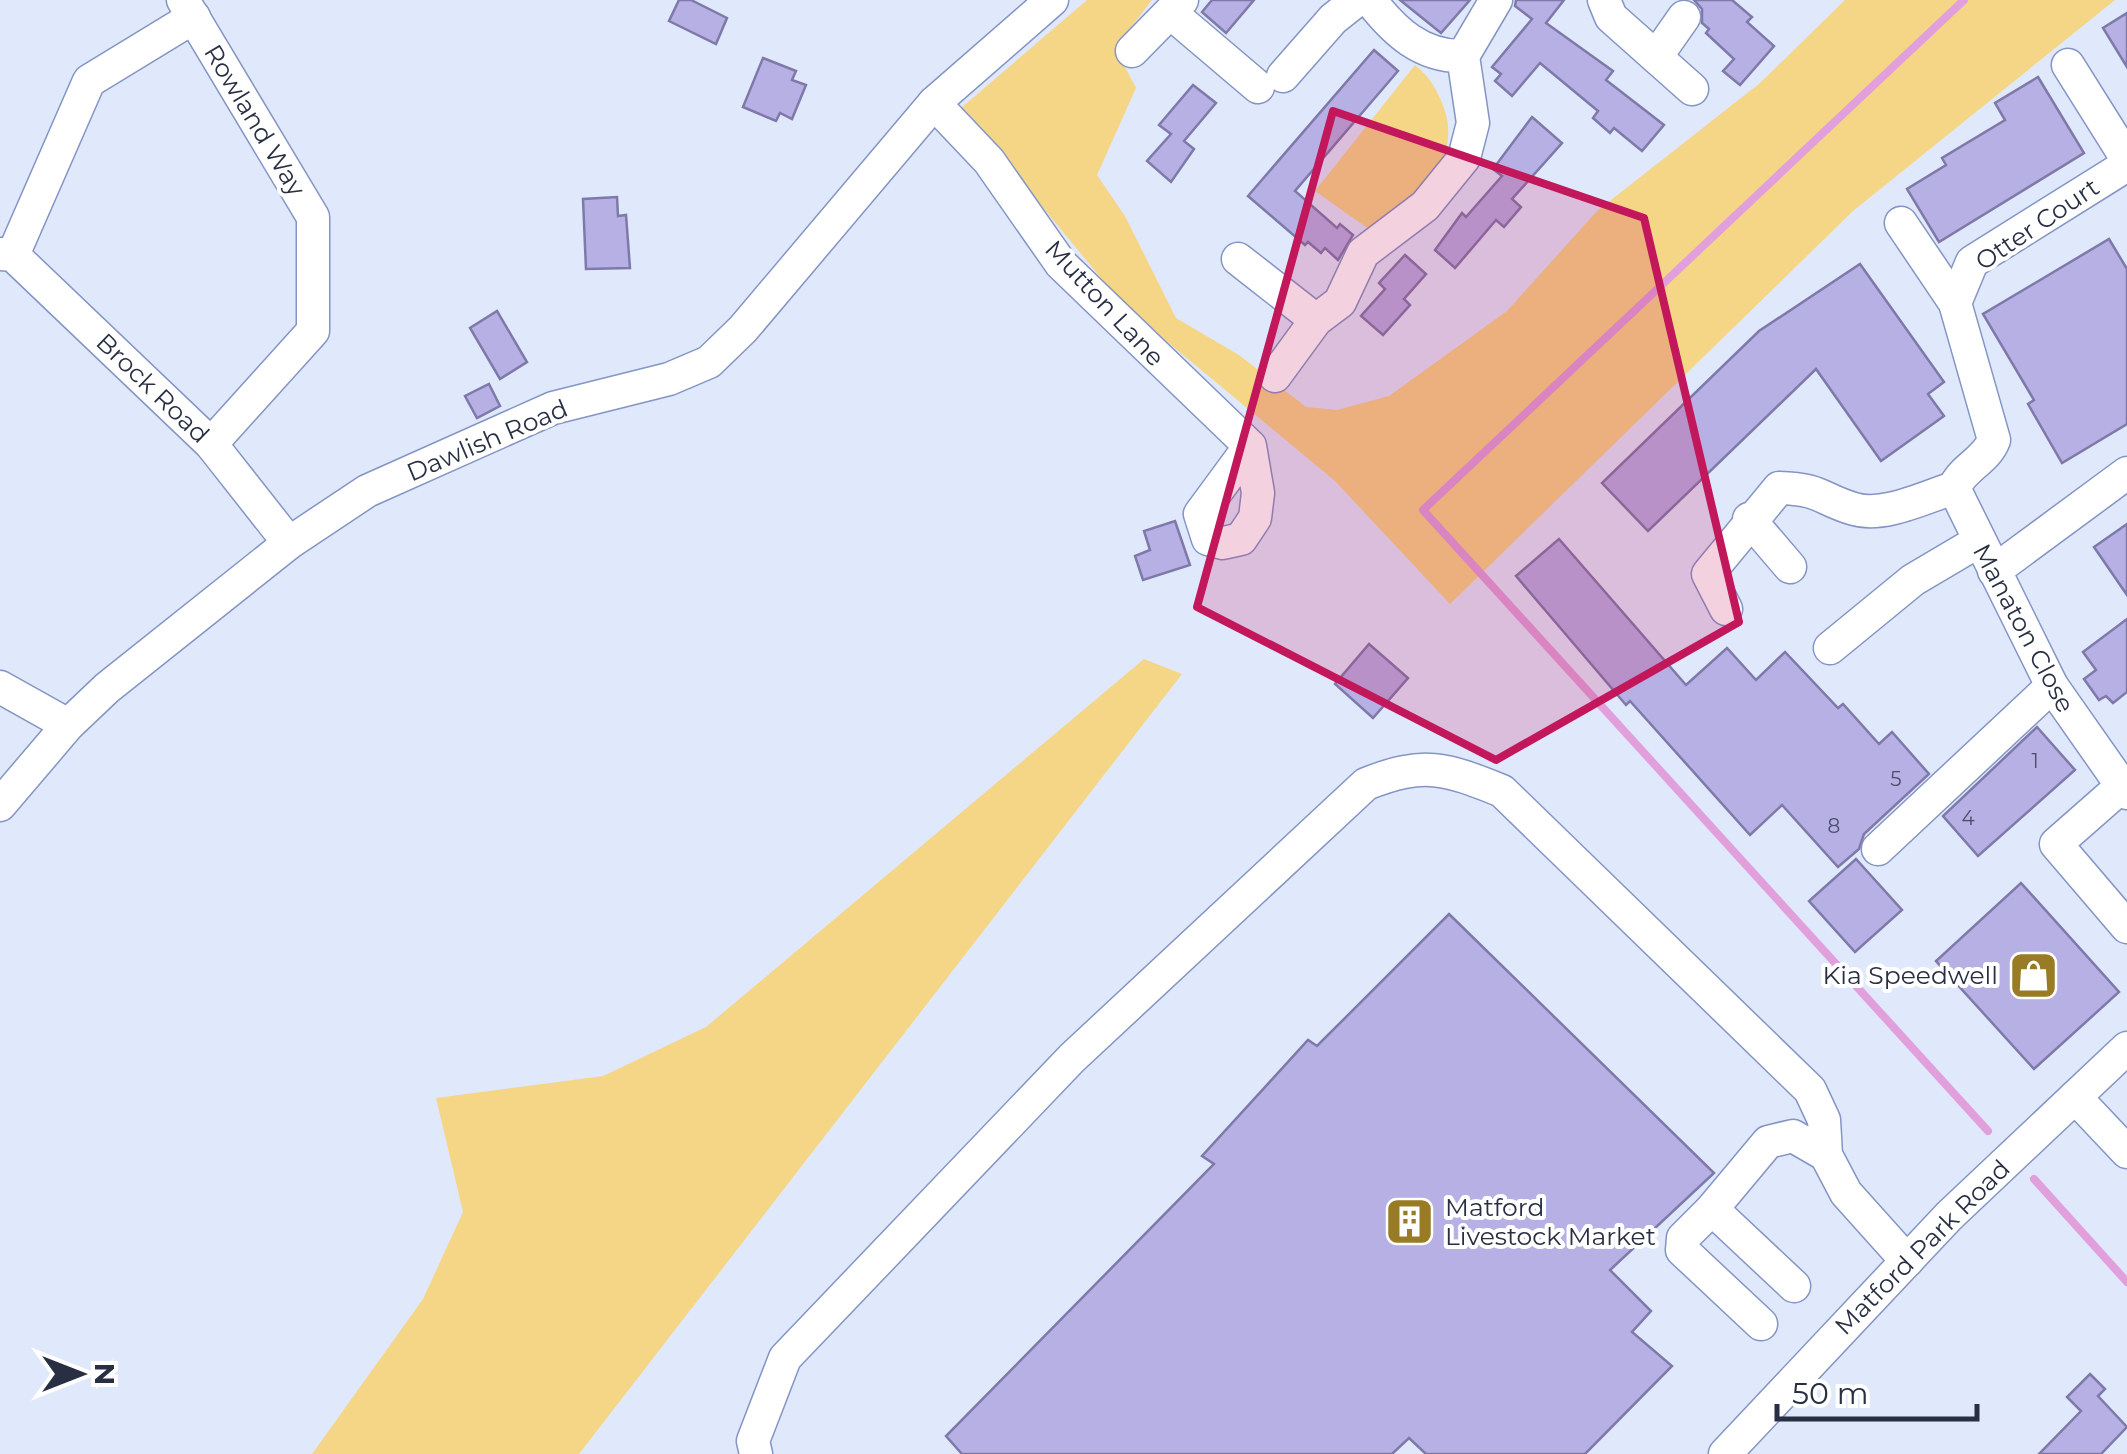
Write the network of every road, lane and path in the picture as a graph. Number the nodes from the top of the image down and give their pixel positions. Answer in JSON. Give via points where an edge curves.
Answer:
{"nodes":[{"id":1,"x":1052,"y":0,"type":"edge"},
{"id":2,"x":1357,"y":0,"type":"edge"},
{"id":3,"x":1370,"y":0,"type":"edge"},
{"id":4,"x":1496,"y":0,"type":"edge"},
{"id":5,"x":1604,"y":0,"type":"edge"},
{"id":6,"x":1177,"y":7,"type":"edge"},
{"id":7,"x":189,"y":9,"type":"edge"},
{"id":8,"x":1684,"y":18,"type":"dead end"},
{"id":9,"x":1132,"y":51,"type":"dead end"},
{"id":10,"x":1462,"y":56,"type":"junction"},
{"id":11,"x":1656,"y":57,"type":"junction"},
{"id":12,"x":2068,"y":66,"type":"dead end"},
{"id":13,"x":1692,"y":89,"type":"dead end"},
{"id":14,"x":934,"y":103,"type":"junction"},
{"id":15,"x":2126,"y":167,"type":"edge"},
{"id":16,"x":1900,"y":223,"type":"dead end"},
{"id":17,"x":6,"y":254,"type":"edge"},
{"id":18,"x":1238,"y":259,"type":"dead end"},
{"id":19,"x":1955,"y":303,"type":"junction"},
{"id":20,"x":1316,"y":320,"type":"junction"},
{"id":21,"x":1275,"y":376,"type":"dead end"},
{"id":22,"x":212,"y":444,"type":"junction"},
{"id":23,"x":1250,"y":446,"type":"dead end"},
{"id":24,"x":2127,"y":473,"type":"edge"},
{"id":25,"x":1954,"y":488,"type":"junction"},
{"id":26,"x":1749,"y":519,"type":"junction"},
{"id":27,"x":1979,"y":541,"type":"junction"},
{"id":28,"x":289,"y":542,"type":"junction"},
{"id":29,"x":1790,"y":568,"type":"dead end"},
{"id":30,"x":1994,"y":571,"type":"junction"},
{"id":31,"x":1726,"y":609,"type":"dead end"},
{"id":32,"x":1830,"y":648,"type":"dead end"},
{"id":33,"x":2052,"y":686,"type":"junction"},
{"id":34,"x":0,"y":687,"type":"edge"},
{"id":35,"x":68,"y":725,"type":"junction"},
{"id":36,"x":2124,"y":789,"type":"edge"},
{"id":37,"x":0,"y":805,"type":"edge"},
{"id":38,"x":1878,"y":849,"type":"dead end"},
{"id":39,"x":2127,"y":928,"type":"edge"},
{"id":40,"x":2127,"y":1048,"type":"edge"},
{"id":41,"x":2074,"y":1097,"type":"junction"},
{"id":42,"x":1826,"y":1155,"type":"junction"},
{"id":43,"x":2125,"y":1158,"type":"edge"},
{"id":44,"x":1712,"y":1209,"type":"junction"},
{"id":45,"x":1907,"y":1262,"type":"junction"},
{"id":46,"x":1794,"y":1286,"type":"dead end"},
{"id":47,"x":1761,"y":1324,"type":"dead end"},
{"id":48,"x":756,"y":1454,"type":"edge"},
{"id":49,"x":1725,"y":1454,"type":"edge"}],
"edges":[{"from":1,"to":14,"type":"street","name":"Dawlish Road"},
{"from":2,"to":6,"type":"street","via":[[1270,82],[1197,39]]},
{"from":3,"to":10,"type":"street","via":[[1404,38]]},
{"from":4,"to":10,"type":"street"},
{"from":5,"to":11,"type":"street","via":[[1611,17]]},
{"from":6,"to":9,"type":"street"},
{"from":7,"to":17,"type":"street","via":[[89,80]]},
{"from":7,"to":22,"type":"street","name":"Rowland Way","via":[[313,217],[313,331]]},
{"from":8,"to":11,"type":"street"},
{"from":10,"to":20,"type":"street","via":[[1473,123],[1464,158],[1425,206],[1372,242],[1340,302]]},
{"from":11,"to":13,"type":"street"},
{"from":12,"to":15,"type":"street"},
{"from":14,"to":23,"type":"street","name":"Mutton Lane","via":[[989,161],[1061,264]]},
{"from":14,"to":28,"type":"street","name":"Dawlish Road","via":[[708,362],[553,408],[367,491]]},
{"from":15,"to":19,"type":"street","name":"Otter Court","via":[[1972,262]]},
{"from":16,"to":19,"type":"street"},
{"from":17,"to":22,"type":"street","name":"Brock Road"},
{"from":18,"to":20,"type":"street"},
{"from":19,"to":25,"type":"street","via":[[1993,427],[1989,452]]},
{"from":20,"to":21,"type":"street"},
{"from":22,"to":28,"type":"street","name":"Brock Road"},
{"from":24,"to":30,"type":"street"},
{"from":25,"to":26,"type":"street","via":[[1880,511],[1855,510],[1812,488],[1780,488]]},
{"from":25,"to":27,"type":"street","name":"Manaton Close"},
{"from":26,"to":29,"type":"street"},
{"from":26,"to":31,"type":"street","via":[[1708,574]]},
{"from":27,"to":30,"type":"street","name":"Manaton Close"},
{"from":27,"to":32,"type":"street","via":[[1913,580]]},
{"from":28,"to":35,"type":"street","name":"Dawlish Road"},
{"from":30,"to":33,"type":"street","name":"Manaton Close"},
{"from":33,"to":36,"type":"street","name":"Manaton Close"},
{"from":33,"to":38,"type":"street"},
{"from":34,"to":35,"type":"street"},
{"from":35,"to":37,"type":"street","name":"Dawlish Road"},
{"from":36,"to":39,"type":"street","via":[[2056,844]]},
{"from":40,"to":41,"type":"street","name":"Matford Park Road"},
{"from":41,"to":43,"type":"street"},
{"from":41,"to":45,"type":"street","name":"Matford Park Road"},
{"from":42,"to":44,"type":"street","via":[[1793,1136],[1768,1142]]},
{"from":42,"to":45,"type":"street","via":[[1846,1193]]},
{"from":42,"to":48,"type":"street","via":[[1824,1120],[1810,1090],[1502,791],[1456,772],[1407,768],[1366,784],[1072,1058],[785,1358],[753,1441]]},
{"from":44,"to":46,"type":"street"},
{"from":44,"to":47,"type":"street","via":[[1683,1238],[1682,1250]]},
{"from":45,"to":49,"type":"street","name":"Matford Park Road"}]}
